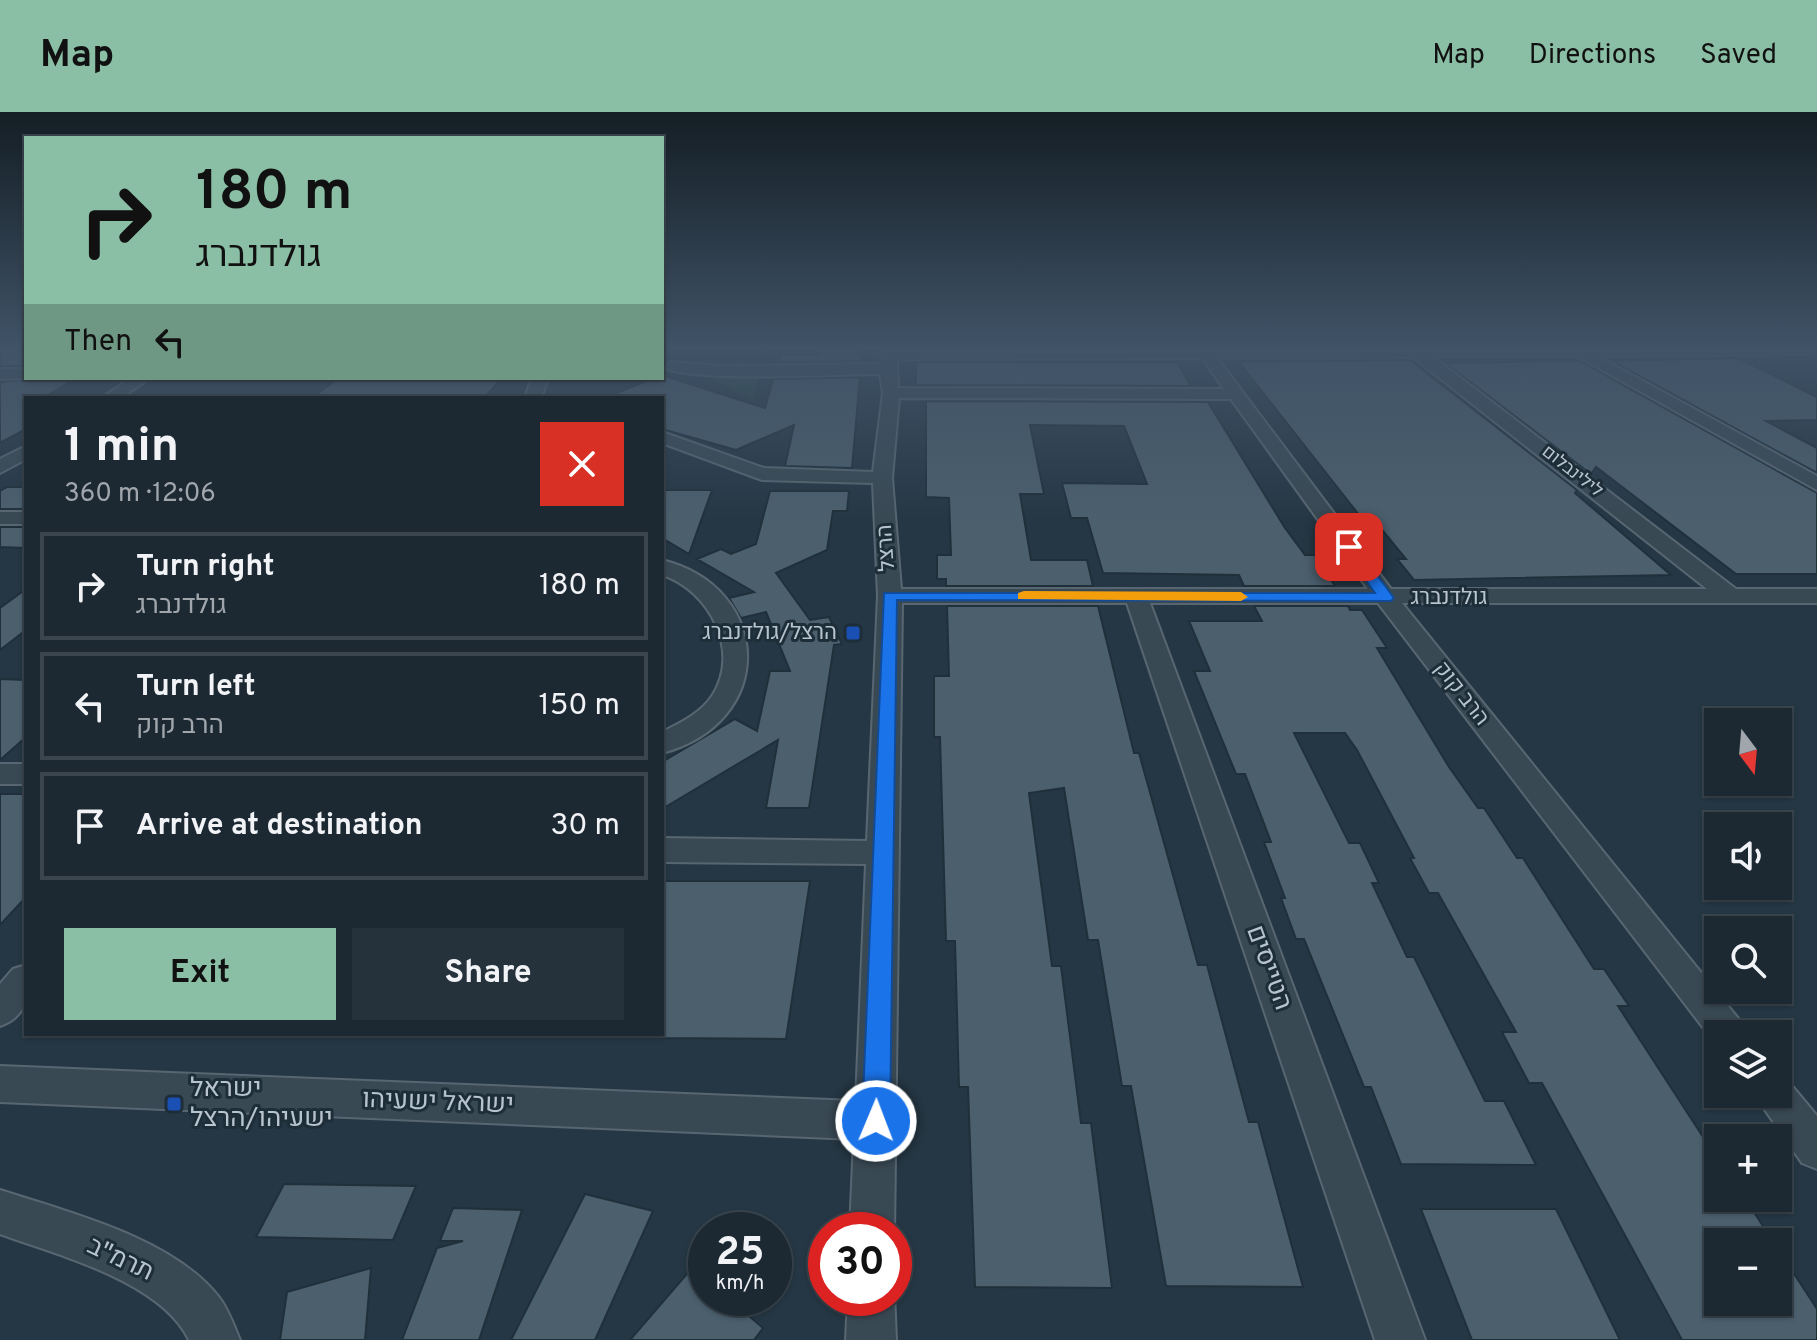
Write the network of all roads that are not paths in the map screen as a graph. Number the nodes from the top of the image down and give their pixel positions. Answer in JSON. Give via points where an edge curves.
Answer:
{"nodes":[{"id":1,"x":888,"y":405,"type":"edge"},
{"id":2,"x":1245,"y":405,"type":"edge"},
{"id":3,"x":1486,"y":405,"type":"edge"},
{"id":4,"x":1675,"y":405,"type":"edge"},
{"id":5,"x":664,"y":438,"type":"edge"},
{"id":6,"x":24,"y":452,"type":"edge"},
{"id":7,"x":0,"y":467,"type":"edge"},
{"id":8,"x":882,"y":478,"type":"junction"},
{"id":9,"x":1817,"y":484,"type":"edge"},
{"id":10,"x":0,"y":518,"type":"edge"},
{"id":11,"x":24,"y":518,"type":"edge"},
{"id":12,"x":664,"y":568,"type":"edge"},
{"id":13,"x":890,"y":596,"type":"junction"},
{"id":14,"x":1136,"y":596,"type":"junction"},
{"id":15,"x":1817,"y":596,"type":"edge"},
{"id":16,"x":1732,"y":597,"type":"junction"},
{"id":17,"x":1386,"y":598,"type":"junction"},
{"id":18,"x":664,"y":743,"type":"edge"},
{"id":19,"x":0,"y":774,"type":"edge"},
{"id":20,"x":24,"y":774,"type":"edge"},
{"id":21,"x":664,"y":850,"type":"edge"},
{"id":22,"x":883,"y":853,"type":"junction"},
{"id":23,"x":24,"y":982,"type":"edge"},
{"id":24,"x":0,"y":1010,"type":"edge"},
{"id":25,"x":1716,"y":1020,"type":"edge"},
{"id":26,"x":1,"y":1086,"type":"edge"},
{"id":27,"x":1785,"y":1108,"type":"edge"},
{"id":28,"x":876,"y":1121,"type":"junction"},
{"id":29,"x":1817,"y":1149,"type":"edge"},
{"id":30,"x":0,"y":1212,"type":"edge"},
{"id":31,"x":873,"y":1212,"type":"edge"},
{"id":32,"x":872,"y":1316,"type":"edge"},
{"id":33,"x":215,"y":1340,"type":"edge"},
{"id":34,"x":871,"y":1340,"type":"edge"},
{"id":35,"x":1400,"y":1340,"type":"edge"}],
"edges":[{"from":1,"to":8,"type":"street","name":"הרצל"},
{"from":2,"to":17,"type":"street","name":"הרב קוק"},
{"from":3,"to":16,"type":"street","name":"לילינבלום"},
{"from":4,"to":9,"type":"street"},
{"from":5,"to":8,"type":"street","via":[[762,474]]},
{"from":6,"to":7,"type":"street"},
{"from":8,"to":13,"type":"street","name":"הרצל"},
{"from":10,"to":11,"type":"street"},
{"from":12,"to":18,"type":"street","via":[[695,579],[724,616],[737,649],[724,700],[699,725]]},
{"from":13,"to":14,"type":"street","name":"גולדנברג"},
{"from":13,"to":22,"type":"street","name":"הרצל"},
{"from":14,"to":17,"type":"street","name":"גולדנברג"},
{"from":14,"to":35,"type":"street","name":"הטייסים"},
{"from":15,"to":16,"type":"street","name":"גולדנברג"},
{"from":16,"to":17,"type":"street","name":"גולדנברג"},
{"from":17,"to":25,"type":"street","name":"הרב קוק"},
{"from":19,"to":20,"type":"street"},
{"from":21,"to":22,"type":"street"},
{"from":22,"to":28,"type":"street","name":"הרצל"},
{"from":23,"to":24,"type":"street"},
{"from":26,"to":28,"type":"street","name":"ישראל ישעיהו"},
{"from":27,"to":29,"type":"street"},
{"from":28,"to":31,"type":"street","name":"הרצל"},
{"from":30,"to":33,"type":"street","name":"תרמ\"ב","via":[[102,1249],[172,1284],[211,1325]]},
{"from":32,"to":34,"type":"street"}]}
